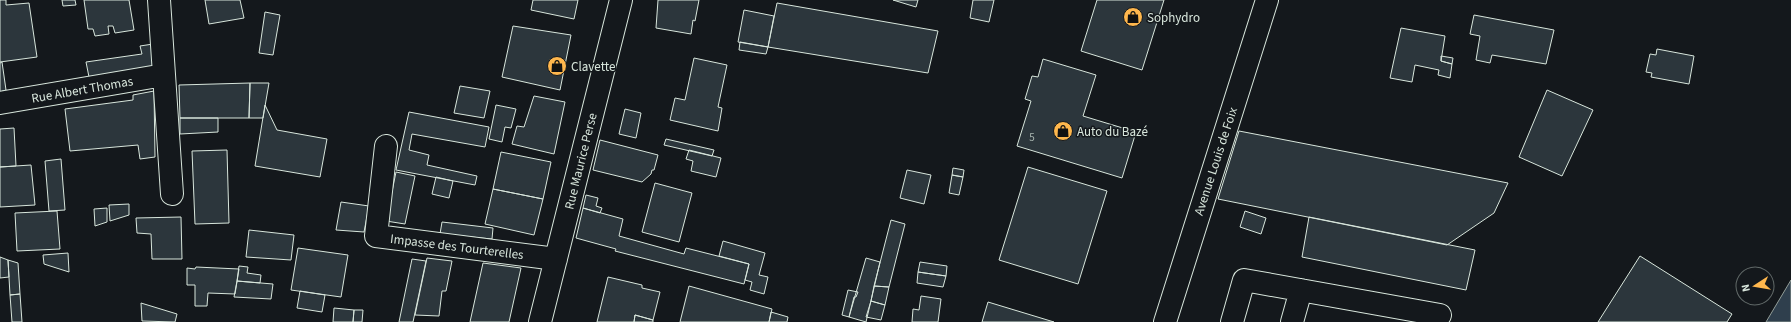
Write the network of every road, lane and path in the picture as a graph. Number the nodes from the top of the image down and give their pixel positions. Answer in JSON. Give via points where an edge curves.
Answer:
{"nodes":[{"id":1,"x":159,"y":0,"type":"edge"},
{"id":2,"x":621,"y":0,"type":"edge"},
{"id":3,"x":1267,"y":0,"type":"edge"},
{"id":4,"x":164,"y":75,"type":"junction"},
{"id":5,"x":0,"y":103,"type":"edge"},
{"id":6,"x":386,"y":146,"type":"dead end"},
{"id":7,"x":172,"y":194,"type":"dead end"},
{"id":8,"x":556,"y":259,"type":"junction"},
{"id":9,"x":1301,"y":290,"type":"junction"},
{"id":10,"x":1377,"y":313,"type":"edge"},
{"id":11,"x":1440,"y":315,"type":"dead end"},
{"id":12,"x":540,"y":322,"type":"edge"},
{"id":13,"x":1164,"y":322,"type":"edge"},
{"id":14,"x":1232,"y":322,"type":"edge"},
{"id":15,"x":1292,"y":322,"type":"edge"}],
"edges":[{"from":1,"to":4,"type":"street"},
{"from":2,"to":8,"type":"street","name":"Rue Maurice Perse"},
{"from":3,"to":13,"type":"street","name":"Avenue Louis de Foix"},
{"from":4,"to":5,"type":"street","name":"Rue Albert Thomas"},
{"from":4,"to":7,"type":"street"},
{"from":6,"to":8,"type":"street","name":"Impasse des Tourterelles","via":[[376,236]]},
{"from":8,"to":12,"type":"street","name":"Rue Maurice Perse"},
{"from":9,"to":10,"type":"street"},
{"from":9,"to":14,"type":"street","via":[[1244,280]]},
{"from":9,"to":15,"type":"street"},
{"from":10,"to":11,"type":"street"}]}
